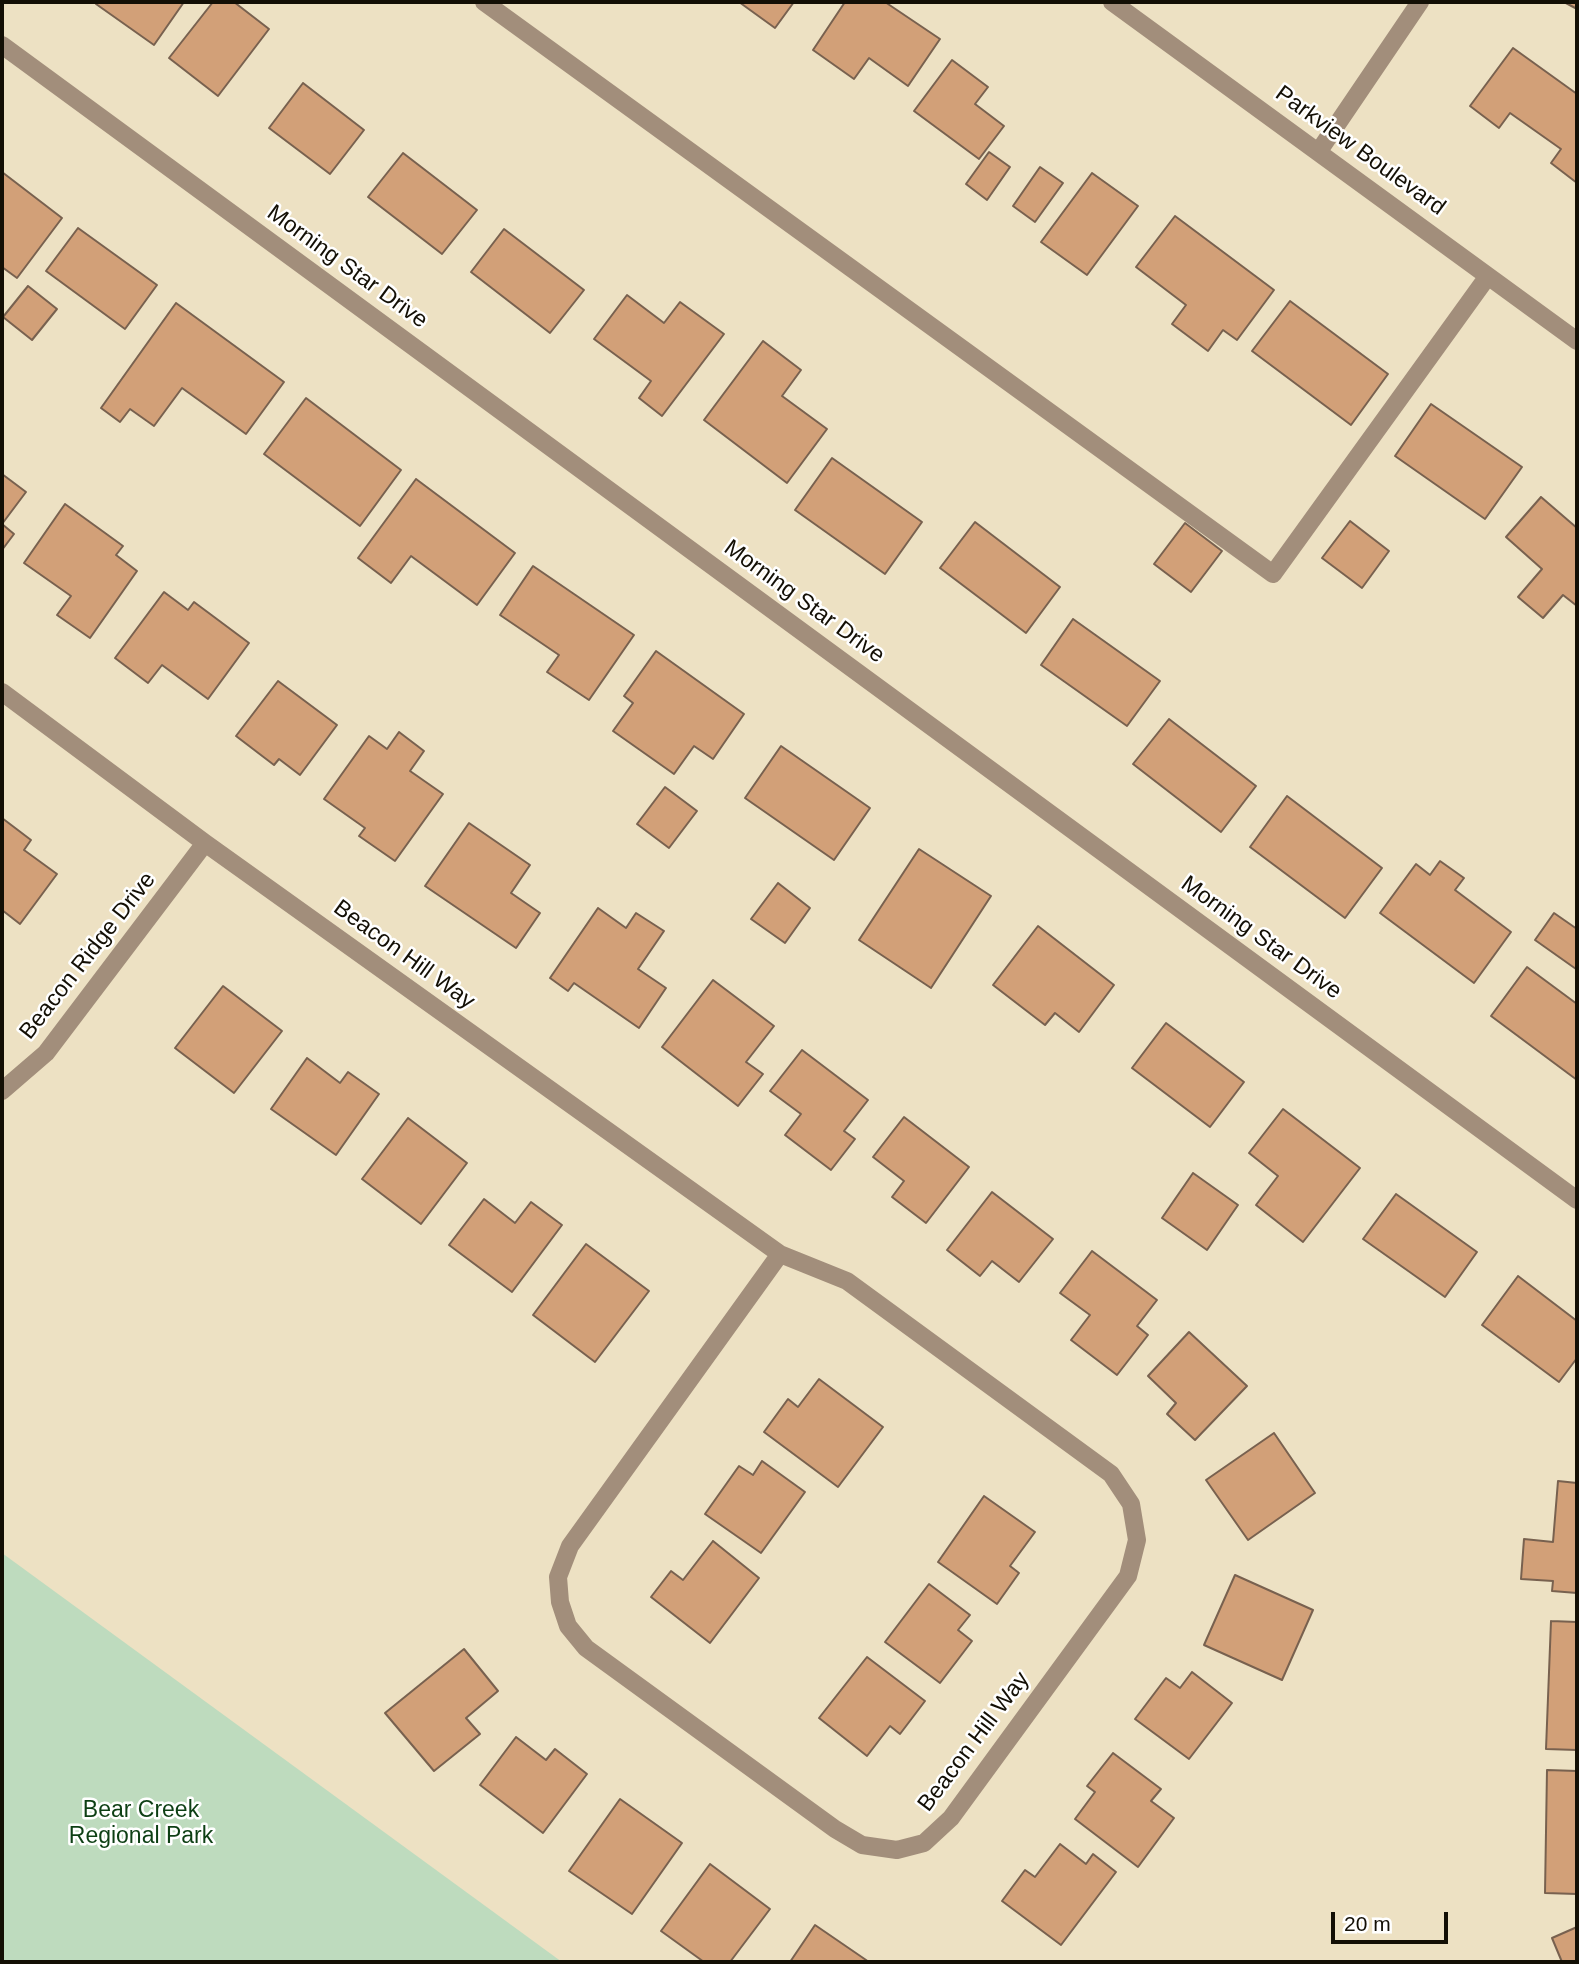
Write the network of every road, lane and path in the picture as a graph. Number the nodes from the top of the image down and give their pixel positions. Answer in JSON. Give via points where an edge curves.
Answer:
{"nodes":[{"id":1,"x":484,"y":2,"type":"edge"},
{"id":2,"x":1112,"y":2,"type":"edge"},
{"id":3,"x":1420,"y":2,"type":"edge"},
{"id":4,"x":2,"y":45,"type":"edge"},
{"id":5,"x":1319,"y":151,"type":"junction"},
{"id":6,"x":1488,"y":276,"type":"junction"},
{"id":7,"x":1577,"y":341,"type":"edge"},
{"id":8,"x":2,"y":692,"type":"edge"},
{"id":9,"x":205,"y":843,"type":"junction"},
{"id":10,"x":2,"y":1091,"type":"edge"},
{"id":11,"x":1577,"y":1200,"type":"edge"},
{"id":12,"x":780,"y":1254,"type":"junction"}],
"edges":[{"from":1,"to":6,"type":"street","via":[[1273,574]]},
{"from":2,"to":5,"type":"street","name":"Parkview Boulevard"},
{"from":3,"to":5,"type":"street"},
{"from":4,"to":11,"type":"street","name":"Morning Star Drive"},
{"from":5,"to":6,"type":"street","name":"Parkview Boulevard"},
{"from":6,"to":7,"type":"street","name":"Parkview Boulevard"},
{"from":8,"to":9,"type":"street","name":"Beacon Hill Way"},
{"from":9,"to":10,"type":"street","name":"Beacon Ridge Drive","via":[[46,1053]]},
{"from":9,"to":12,"type":"street","name":"Beacon Hill Way"},
{"from":12,"to":12,"type":"street","name":"Beacon Hill Way","via":[[847,1281],[1111,1474],[1132,1504],[1137,1540],[1128,1576],[951,1818],[924,1843],[897,1850],[862,1845],[835,1829],[586,1648],[568,1626],[560,1602],[558,1577],[569,1546]]}]}
